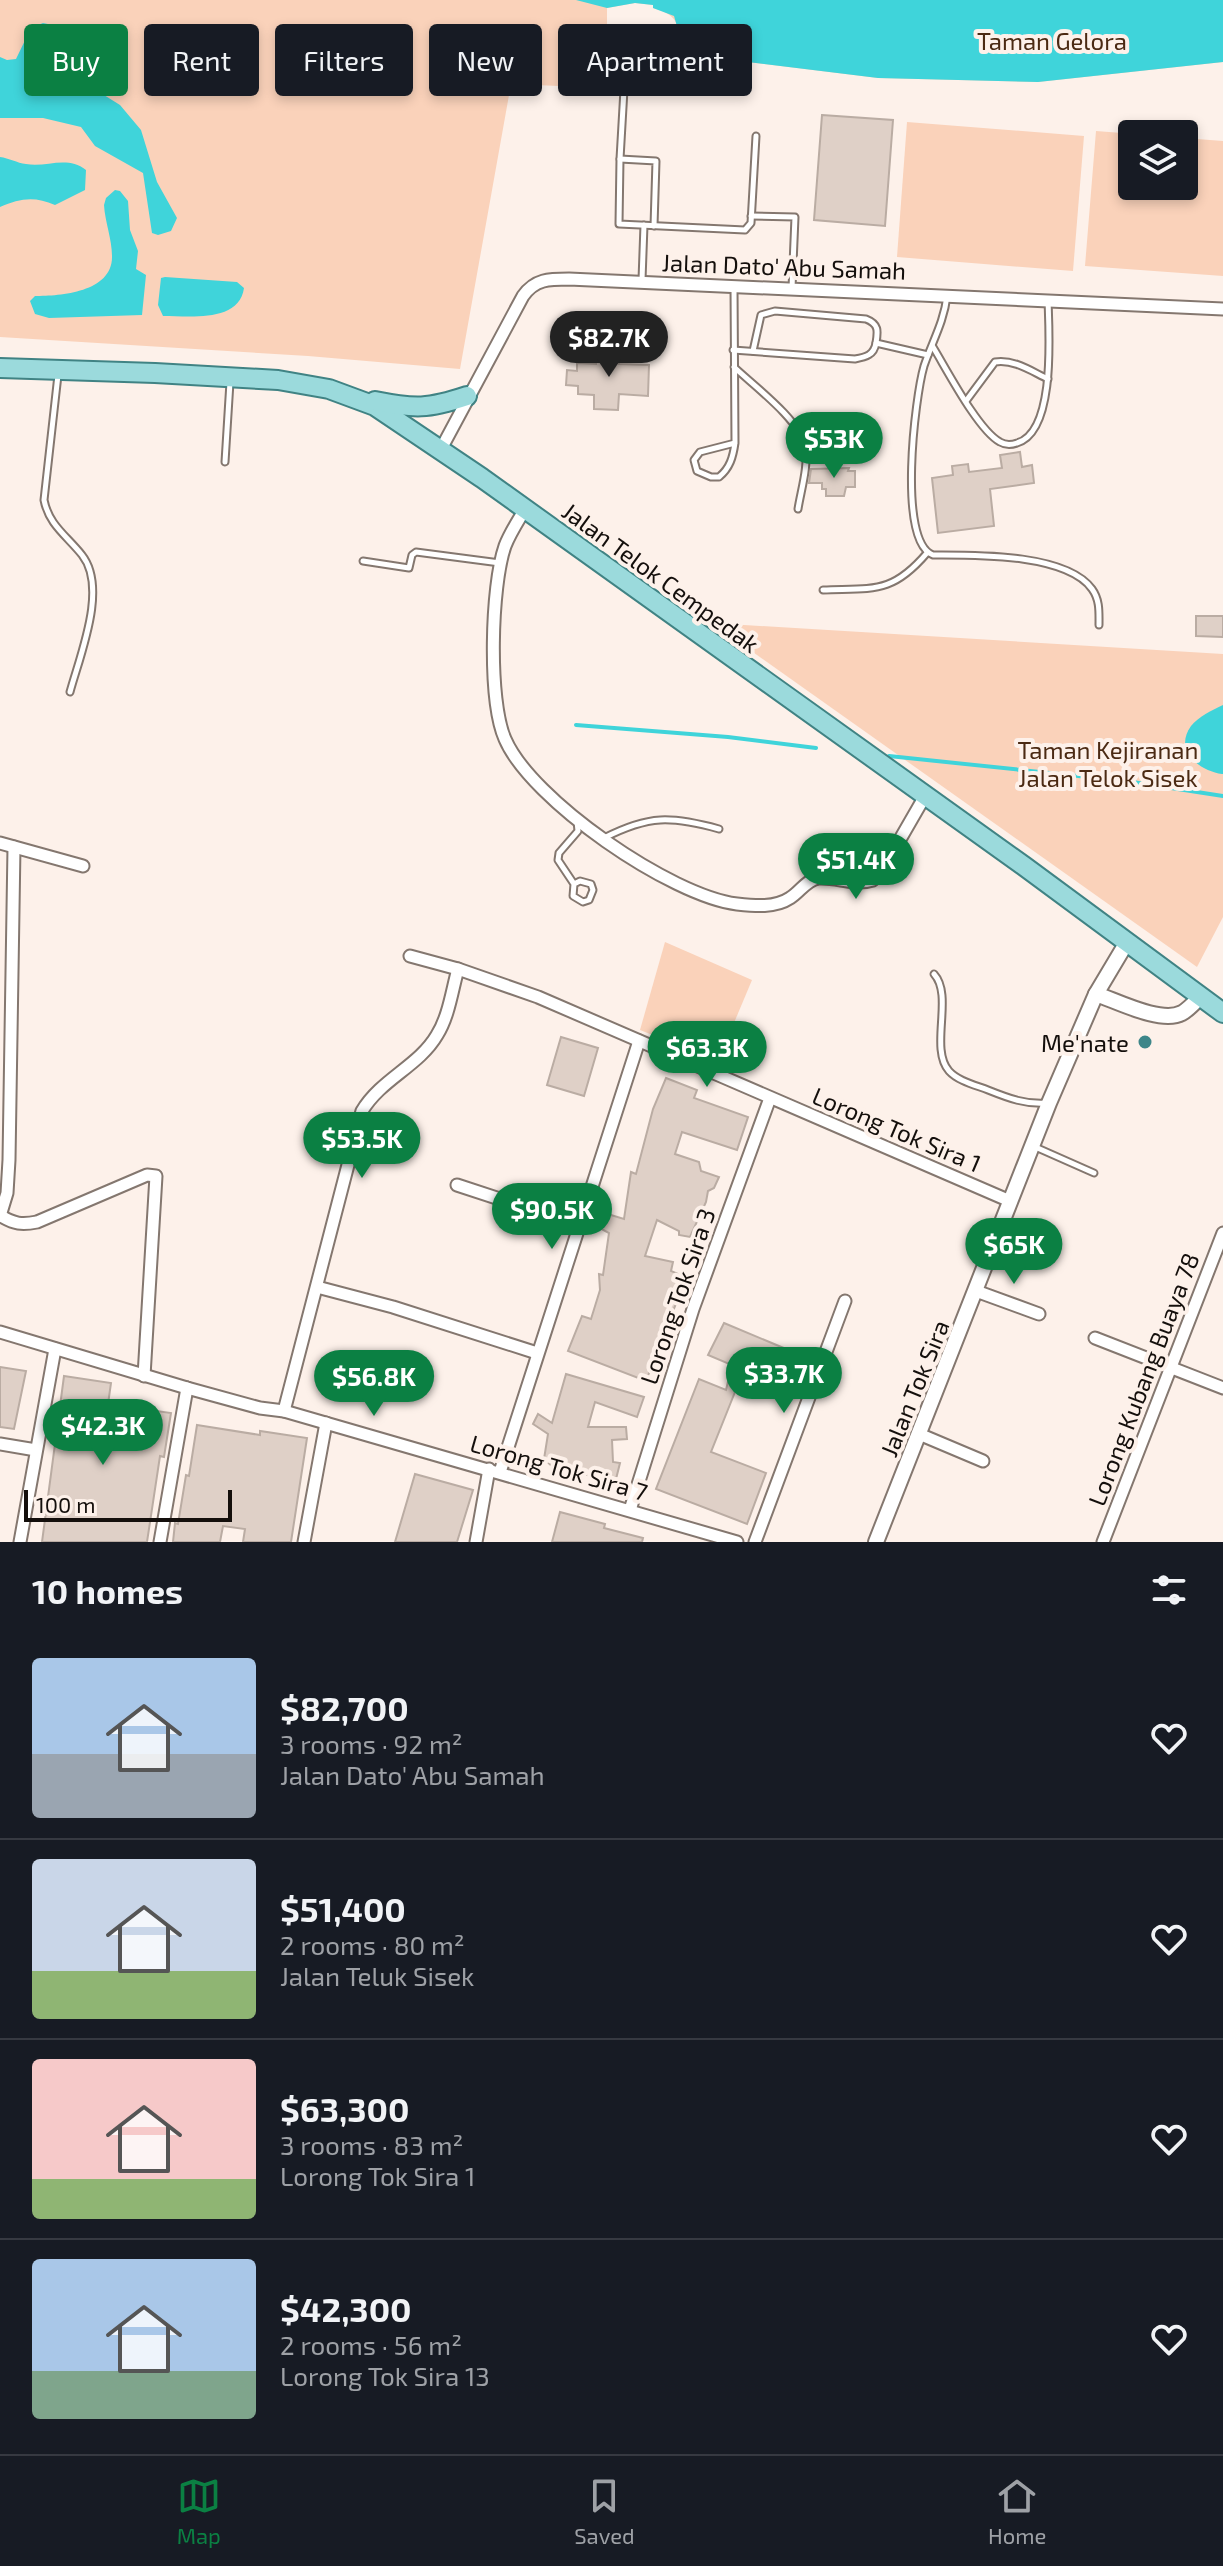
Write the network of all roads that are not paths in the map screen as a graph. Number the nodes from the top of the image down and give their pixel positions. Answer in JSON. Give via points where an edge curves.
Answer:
{"nodes":[{"id":1,"x":624,"y":96,"type":"edge"},
{"id":2,"x":756,"y":136,"type":"dead end"},
{"id":3,"x":620,"y":159,"type":"junction"},
{"id":4,"x":751,"y":216,"type":"junction"},
{"id":5,"x":644,"y":225,"type":"junction"},
{"id":6,"x":654,"y":226,"type":"junction"},
{"id":7,"x":642,"y":282,"type":"junction"},
{"id":8,"x":734,"y":287,"type":"junction"},
{"id":9,"x":792,"y":289,"type":"junction"},
{"id":10,"x":948,"y":295,"type":"junction"},
{"id":11,"x":1048,"y":300,"type":"junction"},
{"id":12,"x":1223,"y":309,"type":"edge"},
{"id":13,"x":876,"y":343,"type":"junction"},
{"id":14,"x":932,"y":346,"type":"junction"},
{"id":15,"x":733,"y":350,"type":"junction"},
{"id":16,"x":753,"y":351,"type":"junction"},
{"id":17,"x":928,"y":355,"type":"junction"},
{"id":18,"x":733,"y":367,"type":"junction"},
{"id":19,"x":0,"y":368,"type":"edge"},
{"id":20,"x":59,"y":370,"type":"junction"},
{"id":21,"x":230,"y":377,"type":"junction"},
{"id":22,"x":1048,"y":379,"type":"junction"},
{"id":23,"x":353,"y":396,"type":"junction"},
{"id":24,"x":467,"y":396,"type":"junction"},
{"id":25,"x":966,"y":401,"type":"junction"},
{"id":26,"x":735,"y":443,"type":"junction"},
{"id":27,"x":441,"y":449,"type":"junction"},
{"id":28,"x":225,"y":462,"type":"dead end"},
{"id":29,"x":525,"y":509,"type":"junction"},
{"id":30,"x":798,"y":509,"type":"dead end"},
{"id":31,"x":927,"y":553,"type":"junction"},
{"id":32,"x":363,"y":561,"type":"dead end"},
{"id":33,"x":501,"y":563,"type":"junction"},
{"id":34,"x":823,"y":590,"type":"dead end"},
{"id":35,"x":1099,"y":625,"type":"dead end"},
{"id":36,"x":70,"y":692,"type":"dead end"},
{"id":37,"x":925,"y":796,"type":"junction"},
{"id":38,"x":575,"y":817,"type":"junction"},
{"id":39,"x":719,"y":829,"type":"dead end"},
{"id":40,"x":603,"y":838,"type":"junction"},
{"id":41,"x":0,"y":843,"type":"edge"},
{"id":42,"x":14,"y":847,"type":"junction"},
{"id":43,"x":83,"y":866,"type":"dead end"},
{"id":44,"x":574,"y":884,"type":"junction"},
{"id":45,"x":1127,"y":942,"type":"junction"},
{"id":46,"x":410,"y":956,"type":"dead end"},
{"id":47,"x":458,"y":969,"type":"junction"},
{"id":48,"x":934,"y":974,"type":"dead end"},
{"id":49,"x":1096,"y":994,"type":"junction"},
{"id":50,"x":1201,"y":996,"type":"junction"},
{"id":51,"x":1223,"y":1013,"type":"edge"},
{"id":52,"x":639,"y":1041,"type":"junction"},
{"id":53,"x":770,"y":1098,"type":"junction"},
{"id":54,"x":1049,"y":1103,"type":"junction"},
{"id":55,"x":1032,"y":1146,"type":"junction"},
{"id":56,"x":1094,"y":1173,"type":"dead end"},
{"id":57,"x":457,"y":1185,"type":"dead end"},
{"id":58,"x":1010,"y":1201,"type":"junction"},
{"id":59,"x":0,"y":1216,"type":"edge"},
{"id":60,"x":579,"y":1225,"type":"junction"},
{"id":61,"x":1223,"y":1233,"type":"edge"},
{"id":62,"x":317,"y":1287,"type":"junction"},
{"id":63,"x":976,"y":1291,"type":"junction"},
{"id":64,"x":845,"y":1301,"type":"dead end"},
{"id":65,"x":1039,"y":1314,"type":"dead end"},
{"id":66,"x":0,"y":1332,"type":"edge"},
{"id":67,"x":1095,"y":1338,"type":"dead end"},
{"id":68,"x":55,"y":1349,"type":"junction"},
{"id":69,"x":537,"y":1353,"type":"junction"},
{"id":70,"x":1171,"y":1367,"type":"junction"},
{"id":71,"x":144,"y":1376,"type":"junction"},
{"id":72,"x":187,"y":1388,"type":"junction"},
{"id":73,"x":1223,"y":1388,"type":"edge"},
{"id":74,"x":284,"y":1411,"type":"junction"},
{"id":75,"x":326,"y":1423,"type":"junction"},
{"id":76,"x":919,"y":1434,"type":"junction"},
{"id":77,"x":0,"y":1444,"type":"edge"},
{"id":78,"x":36,"y":1450,"type":"junction"},
{"id":79,"x":983,"y":1461,"type":"dead end"},
{"id":80,"x":495,"y":1471,"type":"junction"},
{"id":81,"x":630,"y":1510,"type":"junction"},
{"id":82,"x":20,"y":1542,"type":"edge"},
{"id":83,"x":160,"y":1542,"type":"edge"},
{"id":84,"x":304,"y":1542,"type":"edge"},
{"id":85,"x":476,"y":1542,"type":"edge"},
{"id":86,"x":737,"y":1542,"type":"edge"},
{"id":87,"x":755,"y":1542,"type":"edge"},
{"id":88,"x":876,"y":1542,"type":"edge"},
{"id":89,"x":1103,"y":1542,"type":"edge"}],
"edges":[{"from":1,"to":3,"type":"lane"},
{"from":2,"to":4,"type":"lane"},
{"from":3,"to":5,"type":"lane","via":[[617,221]]},
{"from":3,"to":6,"type":"lane","via":[[656,161]]},
{"from":4,"to":6,"type":"lane","via":[[745,230]]},
{"from":4,"to":9,"type":"lane","via":[[795,217]]},
{"from":5,"to":6,"type":"lane"},
{"from":5,"to":7,"type":"lane"},
{"from":7,"to":8,"type":"street","name":"Jalan Dato' Abu Samah"},
{"from":7,"to":24,"type":"street","name":"Jalan Dato' Abu Samah","via":[[553,279],[529,287]]},
{"from":8,"to":9,"type":"street","name":"Jalan Dato' Abu Samah"},
{"from":8,"to":15,"type":"lane"},
{"from":9,"to":10,"type":"street","name":"Jalan Dato' Abu Samah"},
{"from":10,"to":11,"type":"street","name":"Jalan Dato' Abu Samah"},
{"from":10,"to":14,"type":"lane"},
{"from":11,"to":12,"type":"street","name":"Jalan Dato' Abu Samah"},
{"from":11,"to":22,"type":"lane"},
{"from":13,"to":16,"type":"lane","via":[[870,355],[855,359]]},
{"from":13,"to":16,"type":"lane","via":[[878,329],[866,319],[775,311],[761,315]]},
{"from":13,"to":17,"type":"lane"},
{"from":14,"to":17,"type":"lane"},
{"from":14,"to":25,"type":"lane"},
{"from":15,"to":16,"type":"lane"},
{"from":15,"to":18,"type":"lane"},
{"from":17,"to":31,"type":"lane","via":[[911,464],[917,531]]},
{"from":18,"to":26,"type":"lane"},
{"from":18,"to":30,"type":"lane","via":[[800,434],[805,456]]},
{"from":19,"to":20,"type":"main road","name":"Jalan Telok Cempedak"},
{"from":20,"to":21,"type":"main road","name":"Jalan Telok Cempedak"},
{"from":20,"to":36,"type":"lane","via":[[44,500],[53,524],[91,569],[93,586]]},
{"from":21,"to":23,"type":"main road","name":"Jalan Telok Cempedak","via":[[310,385]]},
{"from":21,"to":28,"type":"lane"},
{"from":22,"to":25,"type":"lane","via":[[1016,364],[995,362]]},
{"from":22,"to":25,"type":"lane","via":[[1037,426],[1020,443],[998,441]]},
{"from":23,"to":24,"type":"main road","via":[[415,408]]},
{"from":23,"to":27,"type":"main road","name":"Jalan Telok Cempedak"},
{"from":24,"to":27,"type":"street","name":"Jalan Dato' Abu Samah"},
{"from":26,"to":26,"type":"lane","via":[[700,452],[694,460],[697,471],[719,477],[730,464]]},
{"from":27,"to":29,"type":"main road","name":"Jalan Telok Cempedak"},
{"from":29,"to":33,"type":"street"},
{"from":29,"to":37,"type":"main road","name":"Jalan Telok Cempedak"},
{"from":31,"to":34,"type":"lane","via":[[910,572],[884,587]]},
{"from":31,"to":35,"type":"lane","via":[[1015,558],[1064,570],[1091,587]]},
{"from":32,"to":33,"type":"lane","via":[[409,568],[416,552]]},
{"from":33,"to":38,"type":"street","via":[[495,650],[499,722],[514,756]]},
{"from":37,"to":40,"type":"street","via":[[873,880],[811,879],[782,903],[768,906],[732,904],[677,885]]},
{"from":37,"to":45,"type":"main road","name":"Jalan Telok Cempedak"},
{"from":38,"to":40,"type":"street"},
{"from":38,"to":44,"type":"lane","via":[[578,831],[558,856]]},
{"from":39,"to":40,"type":"lane","via":[[648,820]]},
{"from":41,"to":42,"type":"street"},
{"from":42,"to":43,"type":"street"},
{"from":42,"to":59,"type":"street","via":[[9,1160]]},
{"from":44,"to":44,"type":"lane","via":[[591,884],[589,900],[577,900]]},
{"from":45,"to":49,"type":"street","name":"Jalan Tok Sira"},
{"from":45,"to":50,"type":"main road","name":"Jalan Telok Cempedak"},
{"from":46,"to":47,"type":"street","name":"Lorong Tok Sira 1"},
{"from":47,"to":52,"type":"street","name":"Lorong Tok Sira 1"},
{"from":47,"to":62,"type":"street","via":[[438,1035],[362,1111]]},
{"from":48,"to":54,"type":"lane","via":[[941,990],[943,1059],[948,1070],[1019,1102]]},
{"from":49,"to":50,"type":"street","via":[[1172,1016]]},
{"from":49,"to":54,"type":"street","name":"Jalan Tok Sira"},
{"from":50,"to":51,"type":"main road","name":"Jalan Telok Cempedak"},
{"from":52,"to":53,"type":"street","name":"Lorong Tok Sira 1"},
{"from":52,"to":60,"type":"street"},
{"from":53,"to":58,"type":"street","name":"Lorong Tok Sira 1"},
{"from":53,"to":81,"type":"street","name":"Lorong Tok Sira 3","via":[[693,1309]]},
{"from":54,"to":55,"type":"street","name":"Jalan Tok Sira"},
{"from":55,"to":56,"type":"lane"},
{"from":55,"to":58,"type":"street","name":"Jalan Tok Sira"},
{"from":57,"to":60,"type":"street"},
{"from":58,"to":63,"type":"street","name":"Jalan Tok Sira"},
{"from":59,"to":71,"type":"street","via":[[23,1225],[37,1222],[147,1175],[156,1176]]},
{"from":60,"to":69,"type":"street"},
{"from":61,"to":70,"type":"street","name":"Lorong Kubang Buaya 78"},
{"from":62,"to":69,"type":"street"},
{"from":62,"to":74,"type":"street"},
{"from":63,"to":65,"type":"street"},
{"from":63,"to":76,"type":"street","name":"Jalan Tok Sira"},
{"from":64,"to":87,"type":"street"},
{"from":66,"to":68,"type":"street","name":"Lorong Tok Sira 7"},
{"from":67,"to":70,"type":"street"},
{"from":68,"to":71,"type":"street","name":"Lorong Tok Sira 7"},
{"from":68,"to":78,"type":"street"},
{"from":69,"to":80,"type":"street"},
{"from":70,"to":73,"type":"street"},
{"from":70,"to":89,"type":"street","name":"Lorong Kubang Buaya 78"},
{"from":71,"to":72,"type":"street","name":"Lorong Tok Sira 7"},
{"from":72,"to":74,"type":"street","name":"Lorong Tok Sira 7"},
{"from":72,"to":83,"type":"street"},
{"from":74,"to":75,"type":"street","name":"Lorong Tok Sira 7"},
{"from":75,"to":80,"type":"street","name":"Lorong Tok Sira 7"},
{"from":75,"to":84,"type":"street"},
{"from":76,"to":79,"type":"street"},
{"from":76,"to":88,"type":"street","name":"Jalan Tok Sira"},
{"from":77,"to":78,"type":"street"},
{"from":78,"to":82,"type":"street"},
{"from":80,"to":81,"type":"street","name":"Lorong Tok Sira 7"},
{"from":80,"to":85,"type":"street"},
{"from":81,"to":86,"type":"street","name":"Lorong Tok Sira 7"}]}
